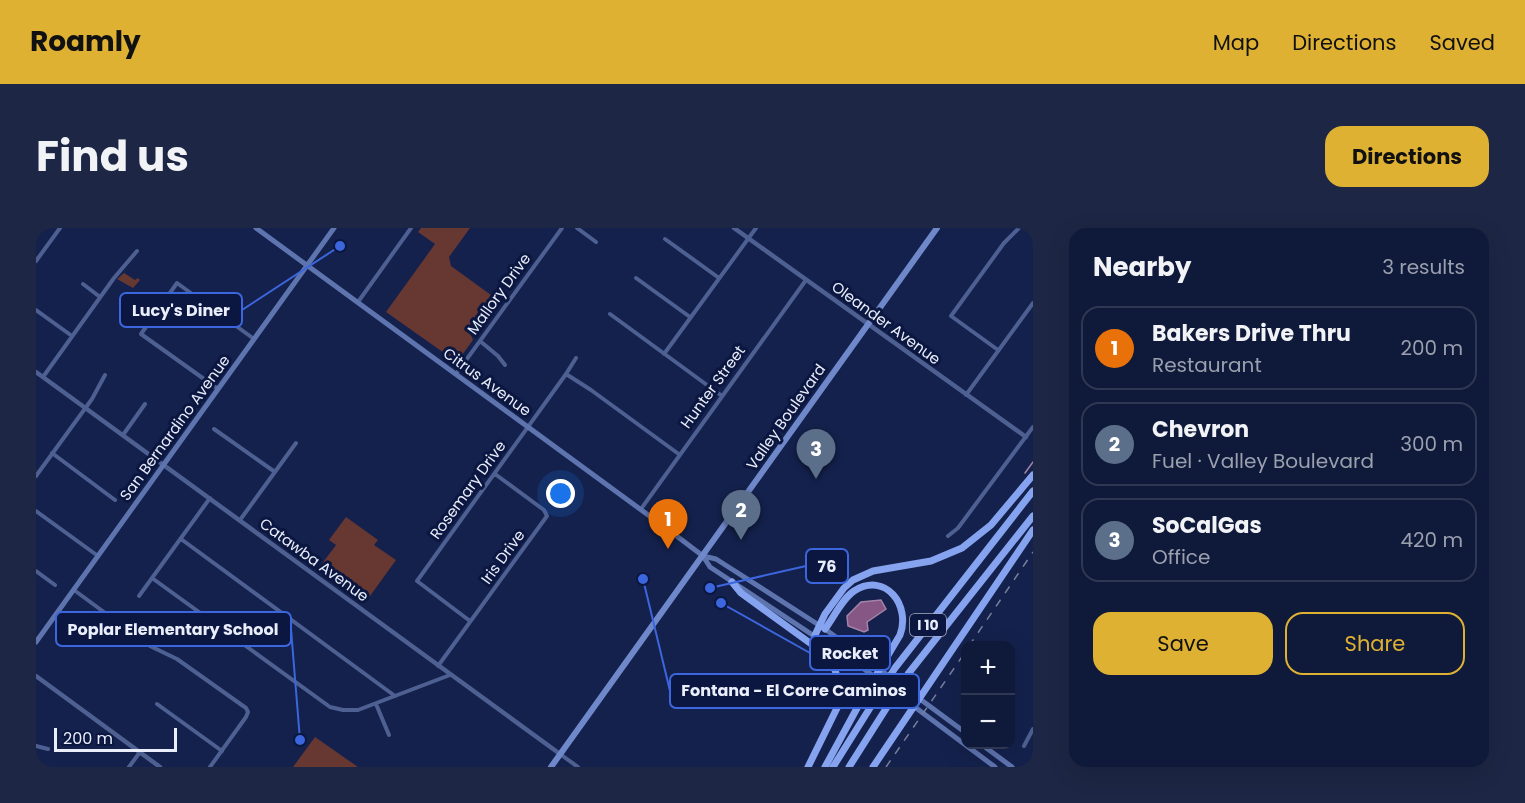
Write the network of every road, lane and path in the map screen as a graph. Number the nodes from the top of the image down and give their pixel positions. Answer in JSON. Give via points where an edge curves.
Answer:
{"nodes":[{"id":1,"x":60,"y":228,"type":"edge"},
{"id":2,"x":256,"y":228,"type":"edge"},
{"id":3,"x":334,"y":228,"type":"edge"},
{"id":4,"x":411,"y":228,"type":"edge"},
{"id":5,"x":562,"y":228,"type":"edge"},
{"id":6,"x":577,"y":228,"type":"edge"},
{"id":7,"x":734,"y":228,"type":"edge"},
{"id":8,"x":756,"y":228,"type":"edge"},
{"id":9,"x":938,"y":228,"type":"edge"},
{"id":10,"x":1019,"y":228,"type":"edge"},
{"id":11,"x":748,"y":238,"type":"junction"},
{"id":12,"x":665,"y":239,"type":"dead end"},
{"id":13,"x":596,"y":242,"type":"dead end"},
{"id":14,"x":137,"y":251,"type":"dead end"},
{"id":15,"x":36,"y":261,"type":"edge"},
{"id":16,"x":307,"y":265,"type":"junction"},
{"id":17,"x":636,"y":278,"type":"dead end"},
{"id":18,"x":719,"y":278,"type":"junction"},
{"id":19,"x":806,"y":280,"type":"junction"},
{"id":20,"x":83,"y":284,"type":"dead end"},
{"id":21,"x":100,"y":297,"type":"junction"},
{"id":22,"x":358,"y":302,"type":"junction"},
{"id":23,"x":1033,"y":303,"type":"edge"},
{"id":24,"x":36,"y":310,"type":"edge"},
{"id":25,"x":610,"y":314,"type":"dead end"},
{"id":26,"x":690,"y":317,"type":"junction"},
{"id":27,"x":867,"y":325,"type":"junction"},
{"id":28,"x":72,"y":336,"type":"junction"},
{"id":29,"x":254,"y":339,"type":"junction"},
{"id":30,"x":480,"y":341,"type":"junction"},
{"id":31,"x":998,"y":350,"type":"junction"},
{"id":32,"x":664,"y":354,"type":"junction"},
{"id":33,"x":576,"y":358,"type":"dead end"},
{"id":34,"x":505,"y":364,"type":"dead end"},
{"id":35,"x":36,"y":372,"type":"edge"},
{"id":36,"x":456,"y":374,"type":"junction"},
{"id":37,"x":566,"y":374,"type":"junction"},
{"id":38,"x":105,"y":375,"type":"dead end"},
{"id":39,"x":43,"y":377,"type":"junction"},
{"id":40,"x":218,"y":389,"type":"junction"},
{"id":41,"x":966,"y":395,"type":"junction"},
{"id":42,"x":722,"y":396,"type":"junction"},
{"id":43,"x":145,"y":404,"type":"dead end"},
{"id":44,"x":86,"y":408,"type":"junction"},
{"id":45,"x":528,"y":427,"type":"junction"},
{"id":46,"x":1033,"y":427,"type":"edge"},
{"id":47,"x":214,"y":429,"type":"dead end"},
{"id":48,"x":123,"y":435,"type":"junction"},
{"id":49,"x":1026,"y":437,"type":"junction"},
{"id":50,"x":296,"y":442,"type":"dead end"},
{"id":51,"x":52,"y":453,"type":"junction"},
{"id":52,"x":680,"y":455,"type":"junction"},
{"id":53,"x":163,"y":465,"type":"junction"},
{"id":54,"x":274,"y":472,"type":"junction"},
{"id":55,"x":495,"y":474,"type":"junction"},
{"id":56,"x":1033,"y":475,"type":"edge"},
{"id":57,"x":36,"y":476,"type":"edge"},
{"id":58,"x":1033,"y":492,"type":"edge"},
{"id":59,"x":210,"y":498,"type":"junction"},
{"id":60,"x":115,"y":500,"type":"dead end"},
{"id":61,"x":640,"y":509,"type":"junction"},
{"id":62,"x":36,"y":511,"type":"edge"},
{"id":63,"x":1033,"y":516,"type":"edge"},
{"id":64,"x":240,"y":520,"type":"junction"},
{"id":65,"x":1033,"y":530,"type":"edge"},
{"id":66,"x":948,"y":536,"type":"dead end"},
{"id":67,"x":181,"y":538,"type":"junction"},
{"id":68,"x":98,"y":556,"type":"junction"},
{"id":69,"x":703,"y":556,"type":"junction"},
{"id":70,"x":36,"y":571,"type":"edge"},
{"id":71,"x":153,"y":578,"type":"junction"},
{"id":72,"x":732,"y":582,"type":"junction"},
{"id":73,"x":55,"y":585,"type":"dead end"},
{"id":74,"x":74,"y":590,"type":"junction"},
{"id":75,"x":139,"y":596,"type":"dead end"},
{"id":76,"x":470,"y":621,"type":"junction"},
{"id":77,"x":822,"y":627,"type":"junction"},
{"id":78,"x":815,"y":635,"type":"junction"},
{"id":79,"x":36,"y":642,"type":"edge"},
{"id":80,"x":438,"y":666,"type":"junction"},
{"id":81,"x":450,"y":675,"type":"junction"},
{"id":82,"x":36,"y":676,"type":"edge"},
{"id":83,"x":395,"y":696,"type":"junction"},
{"id":84,"x":922,"y":700,"type":"junction"},
{"id":85,"x":157,"y":704,"type":"dead end"},
{"id":86,"x":376,"y":704,"type":"junction"},
{"id":87,"x":916,"y":708,"type":"junction"},
{"id":88,"x":961,"y":729,"type":"edge"},
{"id":89,"x":1033,"y":729,"type":"edge"},
{"id":90,"x":389,"y":735,"type":"dead end"},
{"id":91,"x":36,"y":746,"type":"edge"},
{"id":92,"x":1024,"y":746,"type":"dead end"},
{"id":93,"x":48,"y":749,"type":"dead end"},
{"id":94,"x":988,"y":749,"type":"edge"},
{"id":95,"x":222,"y":751,"type":"junction"},
{"id":96,"x":140,"y":752,"type":"junction"},
{"id":97,"x":560,"y":754,"type":"junction"},
{"id":98,"x":129,"y":767,"type":"edge"},
{"id":99,"x":160,"y":767,"type":"edge"},
{"id":100,"x":210,"y":767,"type":"edge"},
{"id":101,"x":551,"y":767,"type":"edge"},
{"id":102,"x":578,"y":767,"type":"edge"},
{"id":103,"x":808,"y":767,"type":"edge"},
{"id":104,"x":825,"y":767,"type":"edge"},
{"id":105,"x":833,"y":767,"type":"edge"},
{"id":106,"x":849,"y":767,"type":"edge"},
{"id":107,"x":873,"y":767,"type":"edge"},
{"id":108,"x":995,"y":767,"type":"edge"},
{"id":109,"x":1012,"y":767,"type":"edge"}],
"edges":[{"from":1,"to":15,"type":"street"},
{"from":2,"to":16,"type":"main road","name":"Citrus Avenue"},
{"from":3,"to":16,"type":"main road","name":"San Bernardino Avenue"},
{"from":4,"to":22,"type":"street"},
{"from":5,"to":30,"type":"street","name":"Mallory Drive"},
{"from":6,"to":13,"type":"street"},
{"from":7,"to":11,"type":"street","name":"Oleander Avenue"},
{"from":8,"to":11,"type":"street"},
{"from":9,"to":27,"type":"main road","name":"Valley Boulevard"},
{"from":10,"to":31,"type":"street","via":[[951,316]]},
{"from":11,"to":18,"type":"street"},
{"from":11,"to":19,"type":"street","name":"Oleander Avenue"},
{"from":12,"to":18,"type":"street"},
{"from":14,"to":21,"type":"street"},
{"from":16,"to":22,"type":"main road","name":"Citrus Avenue"},
{"from":16,"to":29,"type":"main road","name":"San Bernardino Avenue"},
{"from":17,"to":26,"type":"street"},
{"from":18,"to":26,"type":"street"},
{"from":19,"to":27,"type":"street","name":"Oleander Avenue"},
{"from":19,"to":42,"type":"street","name":"Hunter Street"},
{"from":20,"to":21,"type":"street"},
{"from":21,"to":28,"type":"street"},
{"from":22,"to":36,"type":"main road","name":"Citrus Avenue"},
{"from":23,"to":31,"type":"street"},
{"from":24,"to":28,"type":"street"},
{"from":25,"to":32,"type":"street"},
{"from":26,"to":32,"type":"street"},
{"from":27,"to":41,"type":"street","name":"Oleander Avenue"},
{"from":27,"to":69,"type":"main road","name":"Valley Boulevard"},
{"from":28,"to":39,"type":"street"},
{"from":29,"to":40,"type":"main road","name":"San Bernardino Avenue"},
{"from":29,"to":40,"type":"street","via":[[177,283],[141,334]]},
{"from":30,"to":34,"type":"street"},
{"from":30,"to":36,"type":"street","name":"Mallory Drive"},
{"from":31,"to":41,"type":"street"},
{"from":32,"to":42,"type":"street"},
{"from":33,"to":37,"type":"street","name":"Rosemary Drive"},
{"from":35,"to":39,"type":"street","name":"Catawba Avenue"},
{"from":36,"to":45,"type":"main road","name":"Citrus Avenue"},
{"from":37,"to":45,"type":"street","name":"Rosemary Drive"},
{"from":37,"to":52,"type":"street"},
{"from":38,"to":44,"type":"street"},
{"from":39,"to":44,"type":"street","name":"Catawba Avenue"},
{"from":40,"to":53,"type":"main road","name":"San Bernardino Avenue"},
{"from":41,"to":49,"type":"street","name":"Oleander Avenue"},
{"from":42,"to":52,"type":"street","name":"Hunter Street"},
{"from":43,"to":48,"type":"street"},
{"from":44,"to":48,"type":"street","name":"Catawba Avenue"},
{"from":44,"to":51,"type":"street"},
{"from":45,"to":55,"type":"street","name":"Rosemary Drive"},
{"from":45,"to":61,"type":"main road","name":"Citrus Avenue"},
{"from":46,"to":49,"type":"street"},
{"from":47,"to":54,"type":"street"},
{"from":48,"to":53,"type":"street","name":"Catawba Avenue"},
{"from":49,"to":66,"type":"street"},
{"from":50,"to":54,"type":"street"},
{"from":51,"to":57,"type":"street"},
{"from":51,"to":60,"type":"street"},
{"from":52,"to":61,"type":"street","name":"Hunter Street"},
{"from":53,"to":59,"type":"street","name":"Catawba Avenue"},
{"from":53,"to":68,"type":"main road","name":"San Bernardino Avenue"},
{"from":54,"to":64,"type":"street"},
{"from":55,"to":76,"type":"street","name":"Iris Drive","via":[[547,516]]},
{"from":55,"to":76,"type":"street","name":"Rosemary Drive","via":[[417,581]]},
{"from":56,"to":77,"type":"highway","via":[[991,525],[951,554],[860,576],[844,588]]},
{"from":58,"to":105,"type":"highway","number":"I 10","via":[[895,668]]},
{"from":59,"to":64,"type":"street","name":"Catawba Avenue"},
{"from":59,"to":67,"type":"street"},
{"from":61,"to":69,"type":"main road","name":"Citrus Avenue"},
{"from":62,"to":68,"type":"street"},
{"from":63,"to":106,"type":"highway","number":"I 10","via":[[908,674]]},
{"from":64,"to":80,"type":"street","name":"Catawba Avenue"},
{"from":65,"to":84,"type":"highway"},
{"from":67,"to":71,"type":"street"},
{"from":67,"to":83,"type":"street"},
{"from":68,"to":74,"type":"main road","name":"San Bernardino Avenue"},
{"from":69,"to":72,"type":"main road","name":"Citrus Avenue","via":[[710,567]]},
{"from":69,"to":77,"type":"main road","name":"Citrus Avenue","via":[[716,559]]},
{"from":69,"to":97,"type":"main road","name":"Valley Boulevard"},
{"from":70,"to":73,"type":"street"},
{"from":71,"to":75,"type":"street"},
{"from":71,"to":86,"type":"street","via":[[330,707],[349,710]]},
{"from":72,"to":78,"type":"main road","name":"Citrus Avenue"},
{"from":72,"to":103,"type":"highway","via":[[741,593],[821,651],[835,670],[840,687],[838,706]]},
{"from":74,"to":79,"type":"main road","name":"San Bernardino Avenue"},
{"from":74,"to":95,"type":"street","via":[[247,710]]},
{"from":76,"to":80,"type":"street","name":"Iris Drive"},
{"from":77,"to":78,"type":"highway"},
{"from":77,"to":84,"type":"main road","name":"Citrus Avenue"},
{"from":77,"to":104,"type":"highway","via":[[847,597],[866,586],[890,591],[903,613],[898,639]]},
{"from":78,"to":87,"type":"main road","name":"Citrus Avenue"},
{"from":80,"to":81,"type":"street","name":"Catawba Avenue"},
{"from":81,"to":83,"type":"street"},
{"from":81,"to":97,"type":"street","name":"Catawba Avenue"},
{"from":82,"to":96,"type":"street"},
{"from":83,"to":86,"type":"street"},
{"from":84,"to":87,"type":"highway"},
{"from":84,"to":88,"type":"main road","name":"Citrus Avenue"},
{"from":85,"to":95,"type":"street"},
{"from":86,"to":90,"type":"street"},
{"from":87,"to":107,"type":"highway"},
{"from":87,"to":108,"type":"main road","name":"Citrus Avenue"},
{"from":89,"to":92,"type":"street"},
{"from":91,"to":93,"type":"street"},
{"from":94,"to":109,"type":"main road"},
{"from":95,"to":100,"type":"street"},
{"from":96,"to":98,"type":"street"},
{"from":96,"to":99,"type":"street"},
{"from":97,"to":101,"type":"main road","name":"Valley Boulevard"},
{"from":97,"to":102,"type":"street","name":"Catawba Avenue"}]}
